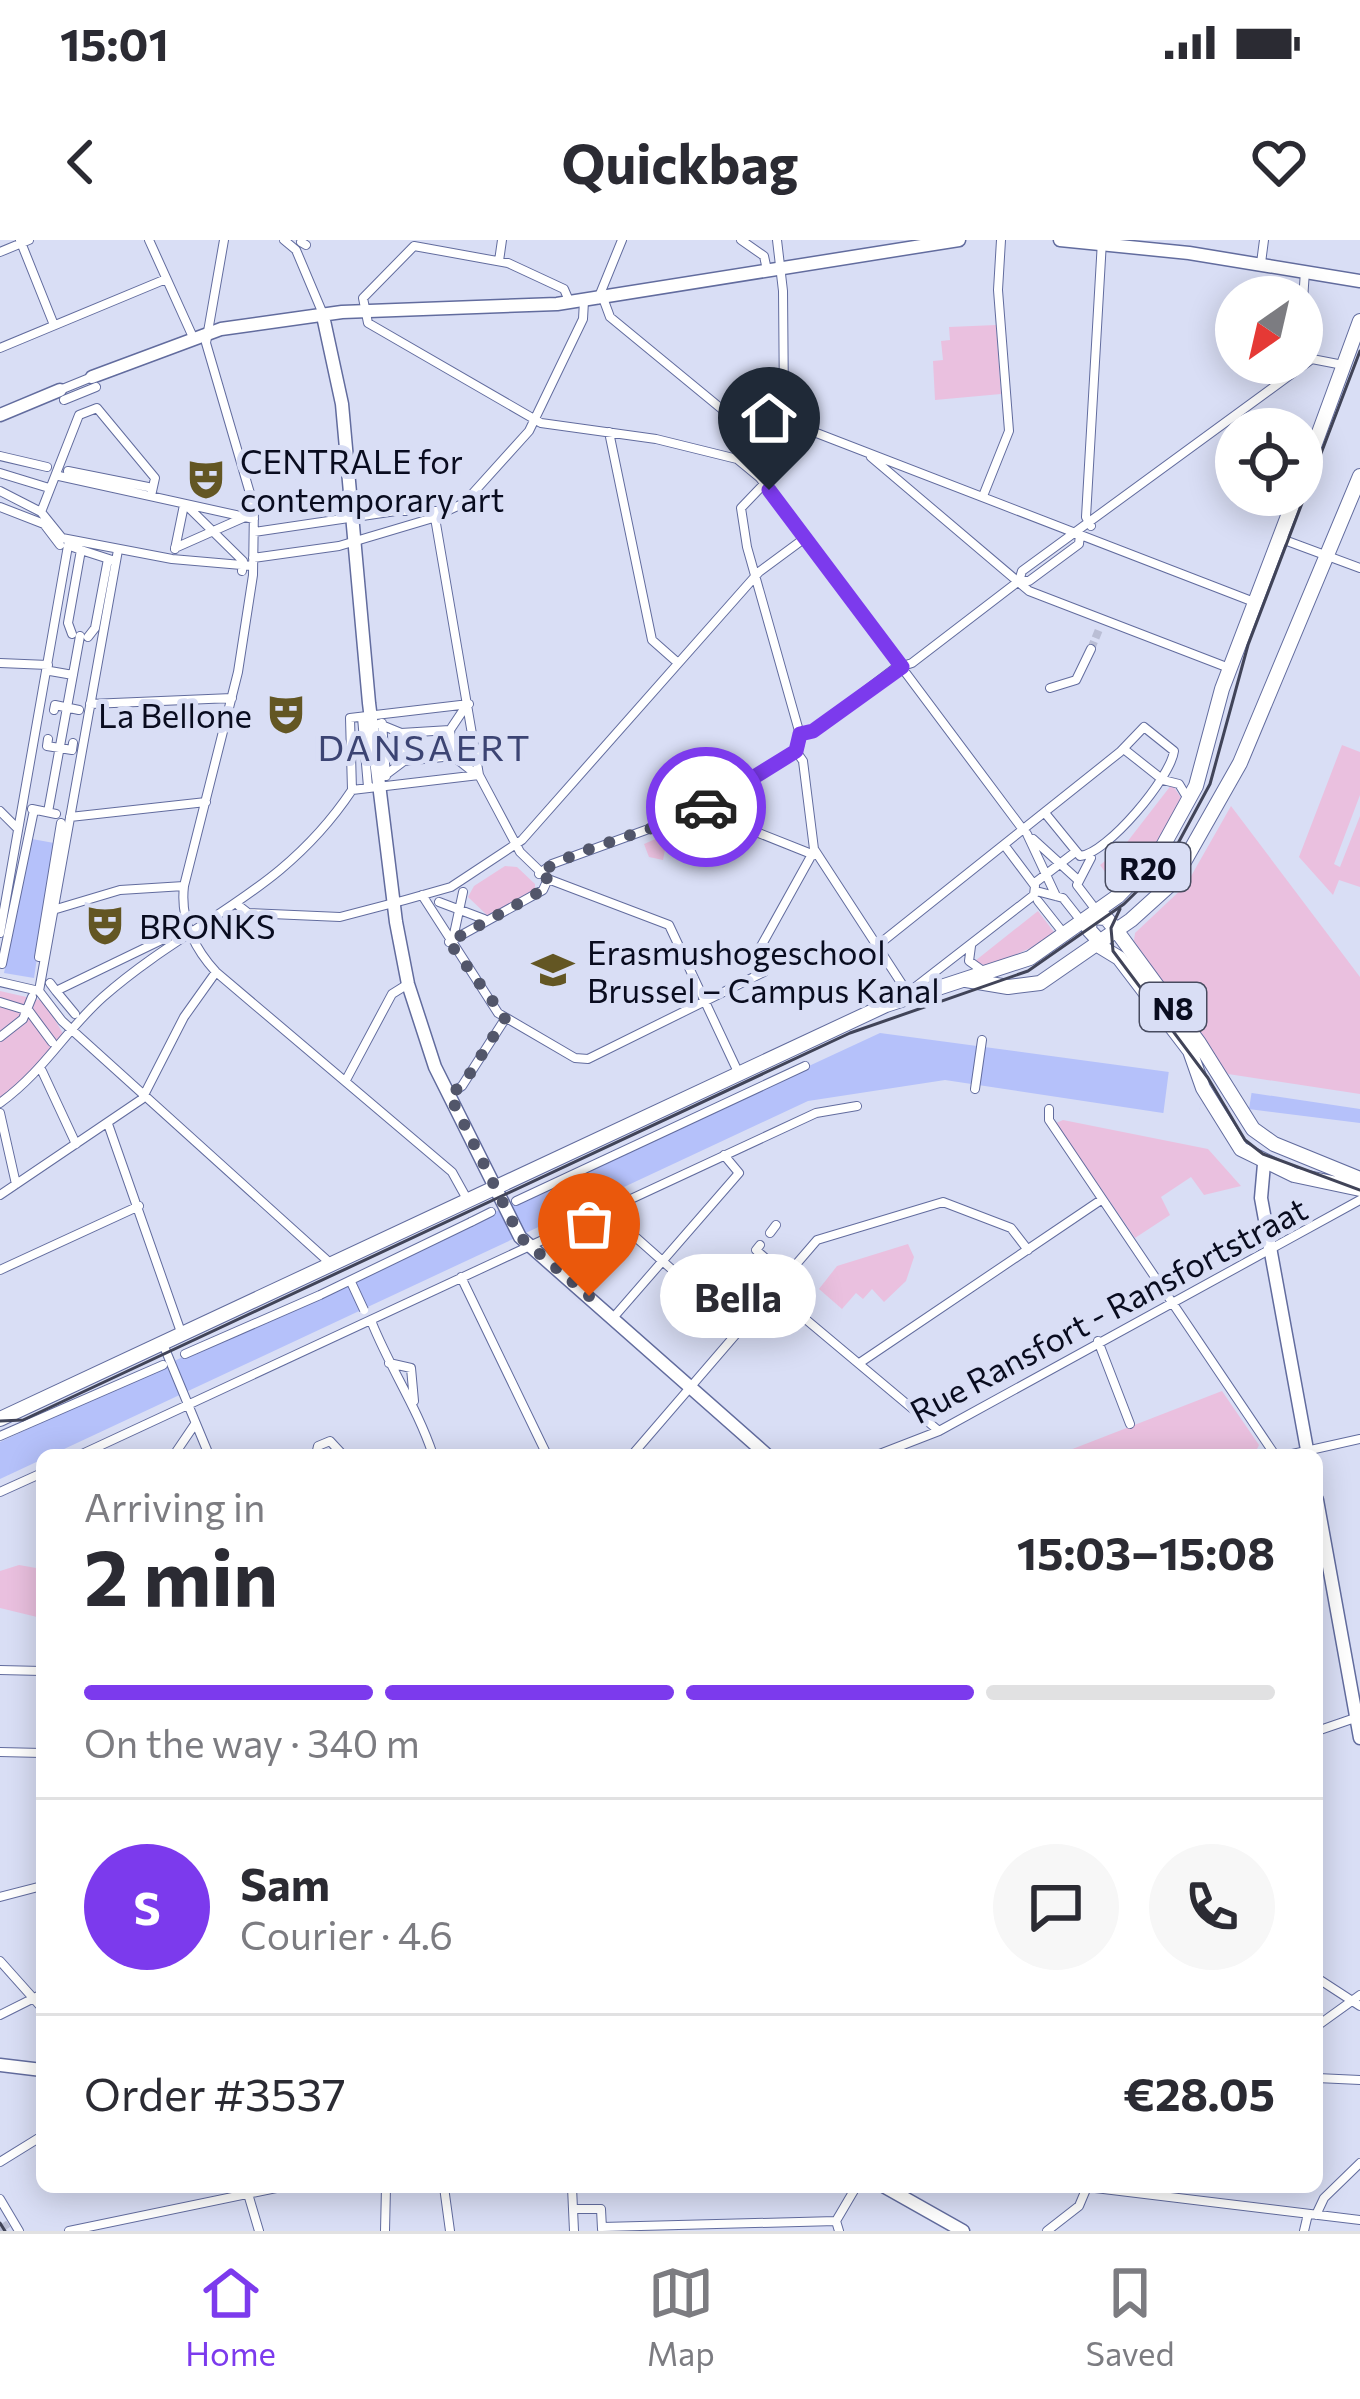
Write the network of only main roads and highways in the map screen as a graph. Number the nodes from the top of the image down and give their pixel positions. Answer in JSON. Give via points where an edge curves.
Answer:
{"nodes":[{"id":1,"x":1360,"y":321,"type":"edge"},
{"id":2,"x":1323,"y":421,"type":"edge"},
{"id":3,"x":1360,"y":476,"type":"edge"},
{"id":4,"x":1288,"y":516,"type":"edge"},
{"id":5,"x":1087,"y":913,"type":"junction"},
{"id":6,"x":1116,"y":930,"type":"junction"},
{"id":7,"x":1100,"y":944,"type":"junction"},
{"id":8,"x":966,"y":980,"type":"junction"},
{"id":9,"x":1360,"y":1179,"type":"edge"},
{"id":10,"x":1360,"y":1189,"type":"edge"},
{"id":11,"x":0,"y":1419,"type":"edge"}],
"edges":[{"from":1,"to":2,"type":"main road"},
{"from":3,"to":6,"type":"main road","number":"R20","via":[[1246,748],[1184,866],[1159,898]]},
{"from":4,"to":5,"type":"main road","number":"R20","via":[[1229,668],[1190,802],[1150,865]]},
{"from":5,"to":6,"type":"main road","number":"N8"},
{"from":5,"to":7,"type":"main road","number":"N8"},
{"from":5,"to":8,"type":"main road","number":"R20","via":[[1030,958]]},
{"from":6,"to":7,"type":"main road","number":"R20"},
{"from":6,"to":9,"type":"main road","number":"N8","via":[[1253,1129]]},
{"from":7,"to":8,"type":"main road","number":"R20","via":[[1040,983]]},
{"from":7,"to":10,"type":"main road","number":"N8","via":[[1190,1052],[1235,1142],[1264,1164]]},
{"from":8,"to":11,"type":"main road","number":"R20","via":[[910,995],[739,1074],[501,1202],[467,1200]]}]}
